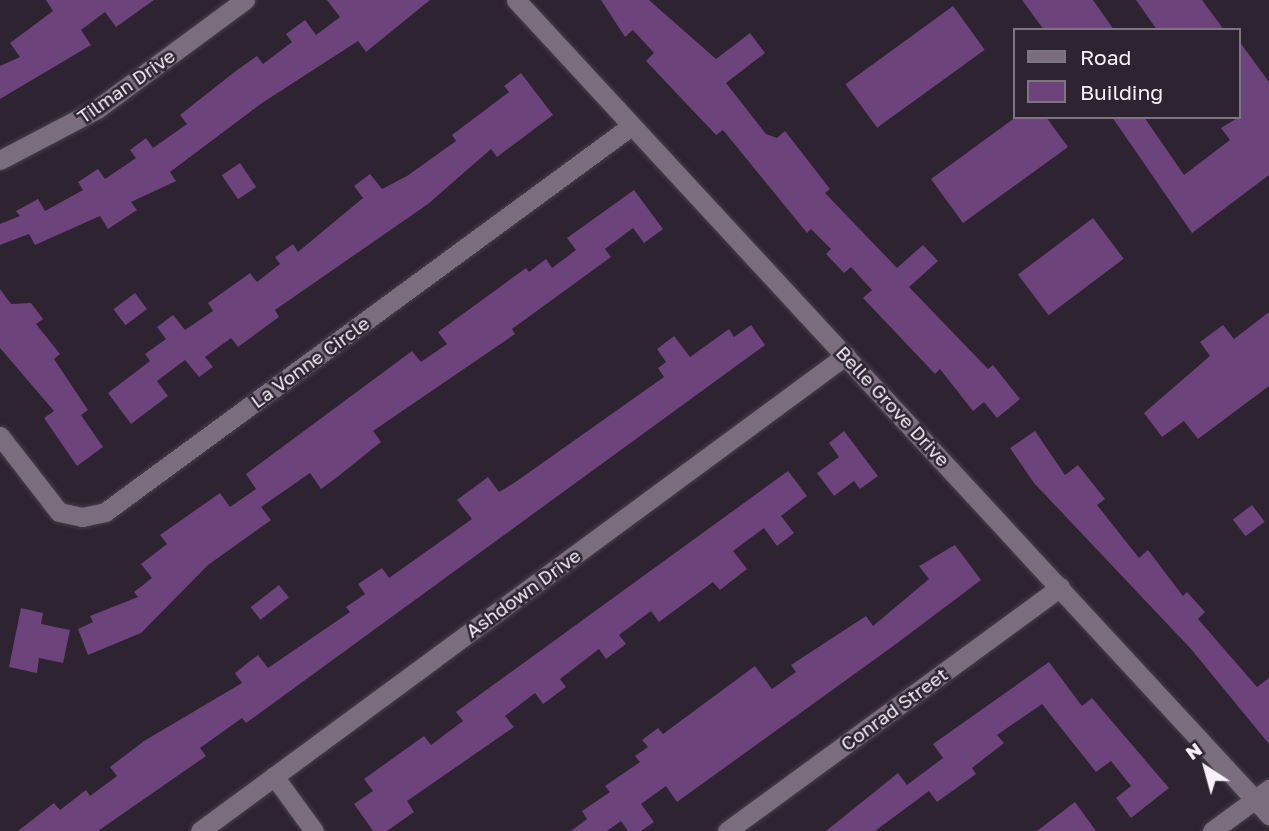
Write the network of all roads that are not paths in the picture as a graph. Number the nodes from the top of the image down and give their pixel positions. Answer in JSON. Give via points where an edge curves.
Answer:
{"nodes":[{"id":1,"x":245,"y":0,"type":"edge"},
{"id":2,"x":516,"y":0,"type":"edge"},
{"id":3,"x":631,"y":126,"type":"junction"},
{"id":4,"x":0,"y":160,"type":"edge"},
{"id":5,"x":846,"y":355,"type":"junction"},
{"id":6,"x":0,"y":436,"type":"edge"},
{"id":7,"x":1060,"y":587,"type":"junction"},
{"id":8,"x":274,"y":776,"type":"junction"},
{"id":9,"x":1262,"y":794,"type":"edge"},
{"id":10,"x":1269,"y":815,"type":"edge"},
{"id":11,"x":200,"y":831,"type":"edge"},
{"id":12,"x":314,"y":831,"type":"edge"},
{"id":13,"x":727,"y":831,"type":"edge"},
{"id":14,"x":1212,"y":831,"type":"edge"}],
"edges":[{"from":1,"to":4,"type":"street","name":"Tilman Drive","via":[[97,109]]},
{"from":2,"to":3,"type":"street","name":"Belle Grove Drive"},
{"from":3,"to":5,"type":"street","name":"Belle Grove Drive"},
{"from":3,"to":6,"type":"street","name":"La Vonne Circle","via":[[105,512],[82,517],[59,512]]},
{"from":5,"to":7,"type":"street","name":"Belle Grove Drive"},
{"from":5,"to":8,"type":"street","name":"Ashdown Drive"},
{"from":7,"to":9,"type":"street","name":"Belle Grove Drive"},
{"from":7,"to":13,"type":"street","name":"Conrad Street"},
{"from":8,"to":11,"type":"street","name":"Ashdown Drive"},
{"from":8,"to":12,"type":"street"},
{"from":9,"to":10,"type":"street","name":"Belle Grove Drive"},
{"from":9,"to":14,"type":"street"}]}
